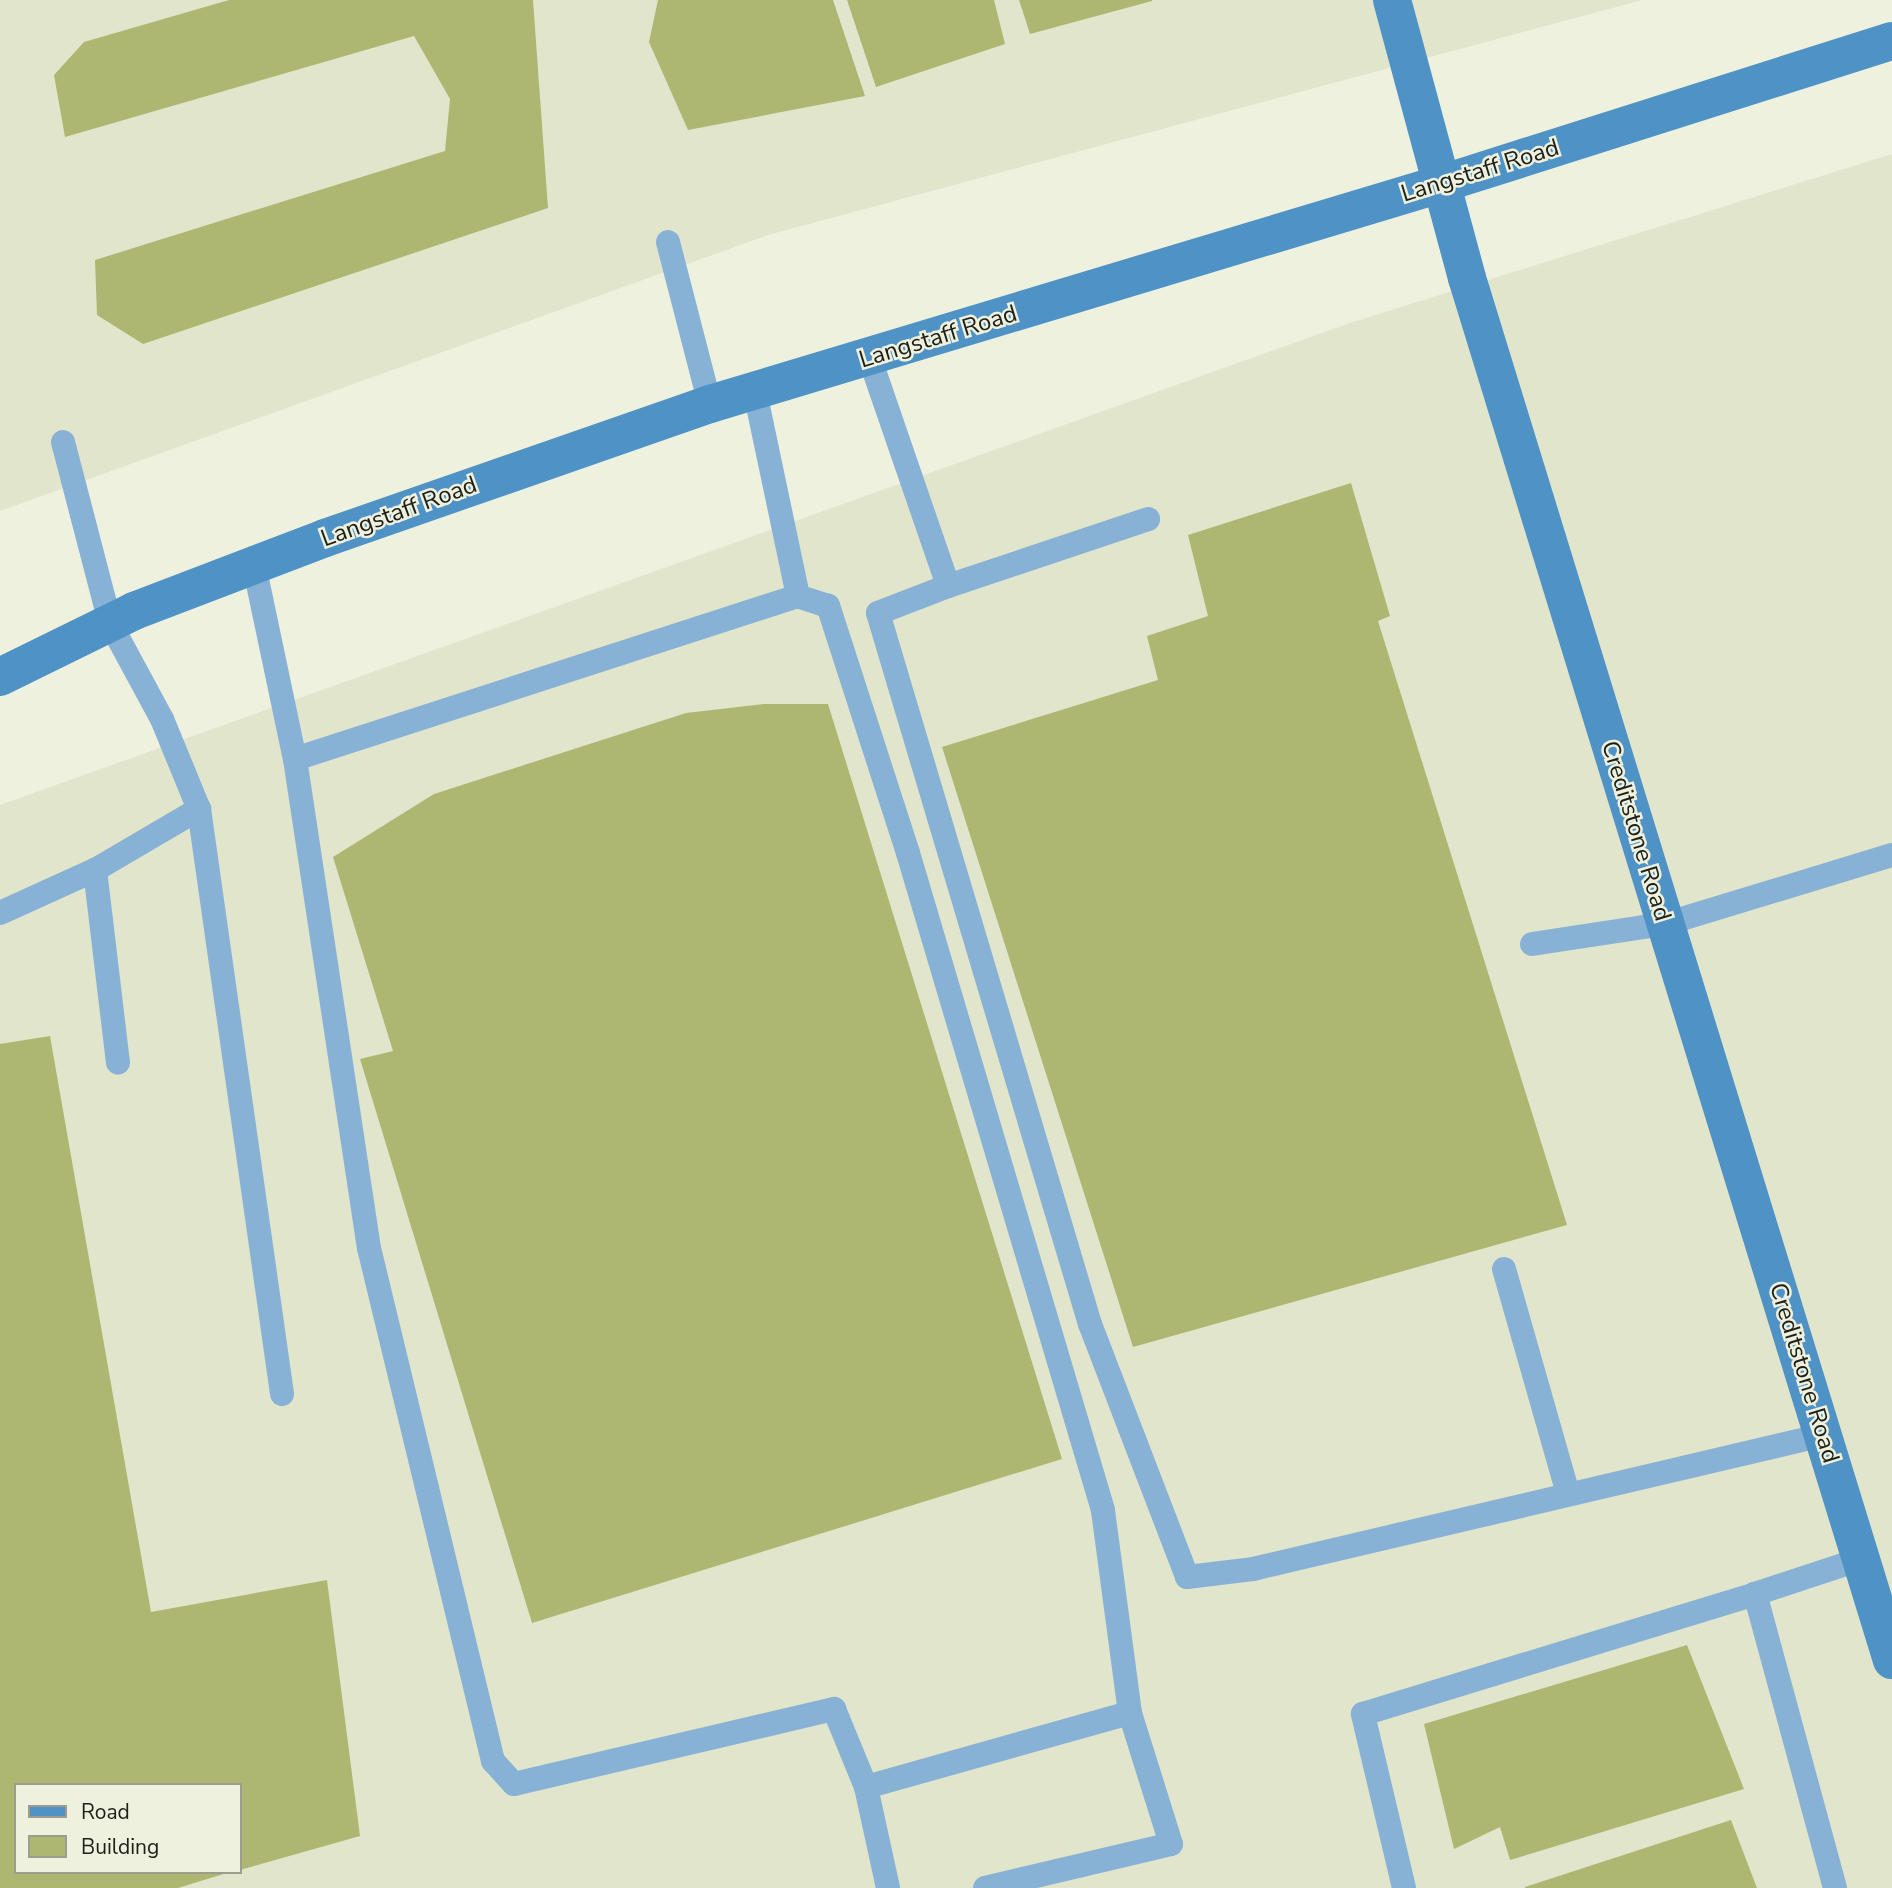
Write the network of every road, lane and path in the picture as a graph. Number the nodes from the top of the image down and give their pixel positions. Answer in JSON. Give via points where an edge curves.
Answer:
{"nodes":[{"id":1,"x":1392,"y":0,"type":"edge"},
{"id":2,"x":1892,"y":41,"type":"edge"},
{"id":3,"x":1444,"y":183,"type":"junction"},
{"id":4,"x":667,"y":242,"type":"dead end"},
{"id":5,"x":870,"y":359,"type":"junction"},
{"id":6,"x":755,"y":392,"type":"junction"},
{"id":7,"x":710,"y":404,"type":"junction"},
{"id":8,"x":63,"y":442,"type":"dead end"},
{"id":9,"x":1148,"y":519,"type":"dead end"},
{"id":10,"x":254,"y":565,"type":"junction"},
{"id":11,"x":948,"y":586,"type":"junction"},
{"id":12,"x":797,"y":596,"type":"junction"},
{"id":13,"x":110,"y":623,"type":"junction"},
{"id":14,"x":0,"y":677,"type":"edge"},
{"id":15,"x":295,"y":758,"type":"junction"},
{"id":16,"x":199,"y":809,"type":"junction"},
{"id":17,"x":1892,"y":855,"type":"edge"},
{"id":18,"x":95,"y":870,"type":"junction"},
{"id":19,"x":0,"y":913,"type":"edge"},
{"id":20,"x":1665,"y":924,"type":"junction"},
{"id":21,"x":1532,"y":944,"type":"dead end"},
{"id":22,"x":118,"y":1063,"type":"dead end"},
{"id":23,"x":1504,"y":1269,"type":"dead end"},
{"id":24,"x":282,"y":1394,"type":"dead end"},
{"id":25,"x":1823,"y":1435,"type":"junction"},
{"id":26,"x":1568,"y":1493,"type":"junction"},
{"id":27,"x":1861,"y":1559,"type":"junction"},
{"id":28,"x":1755,"y":1594,"type":"junction"},
{"id":29,"x":1892,"y":1660,"type":"edge"},
{"id":30,"x":1129,"y":1713,"type":"junction"},
{"id":31,"x":866,"y":1787,"type":"junction"},
{"id":32,"x":888,"y":1888,"type":"edge"},
{"id":33,"x":985,"y":1888,"type":"edge"},
{"id":34,"x":1404,"y":1888,"type":"edge"},
{"id":35,"x":1835,"y":1888,"type":"edge"}],
"edges":[{"from":1,"to":3,"type":"street","name":"Creditstone Road"},
{"from":2,"to":3,"type":"street","name":"Langstaff Road"},
{"from":3,"to":5,"type":"street","name":"Langstaff Road"},
{"from":3,"to":20,"type":"street","name":"Creditstone Road","via":[[1467,278]]},
{"from":4,"to":7,"type":"lane"},
{"from":5,"to":6,"type":"street","name":"Langstaff Road"},
{"from":5,"to":11,"type":"lane"},
{"from":6,"to":7,"type":"street","name":"Langstaff Road"},
{"from":6,"to":12,"type":"lane"},
{"from":7,"to":10,"type":"street","name":"Langstaff Road"},
{"from":8,"to":13,"type":"lane"},
{"from":9,"to":11,"type":"lane"},
{"from":10,"to":13,"type":"street","name":"Langstaff Road"},
{"from":10,"to":15,"type":"lane"},
{"from":11,"to":26,"type":"lane","via":[[878,613],[1090,1324],[1187,1577],[1254,1569]]},
{"from":12,"to":15,"type":"lane"},
{"from":12,"to":30,"type":"lane","via":[[828,606],[924,906],[1103,1510]]},
{"from":13,"to":14,"type":"street","name":"Langstaff Road"},
{"from":13,"to":16,"type":"lane","via":[[162,719]]},
{"from":15,"to":31,"type":"lane","via":[[369,1248],[493,1761],[514,1784],[834,1709]]},
{"from":16,"to":18,"type":"lane"},
{"from":16,"to":24,"type":"lane"},
{"from":17,"to":20,"type":"lane"},
{"from":18,"to":19,"type":"lane"},
{"from":18,"to":22,"type":"lane"},
{"from":20,"to":21,"type":"lane"},
{"from":20,"to":25,"type":"street","name":"Creditstone Road"},
{"from":23,"to":26,"type":"lane"},
{"from":25,"to":26,"type":"lane"},
{"from":25,"to":27,"type":"street","name":"Creditstone Road"},
{"from":27,"to":28,"type":"lane"},
{"from":27,"to":29,"type":"street","name":"Creditstone Road"},
{"from":28,"to":34,"type":"lane","via":[[1363,1714]]},
{"from":28,"to":35,"type":"lane"},
{"from":30,"to":31,"type":"lane"},
{"from":30,"to":33,"type":"lane","via":[[1171,1844]]},
{"from":31,"to":32,"type":"lane"}]}
